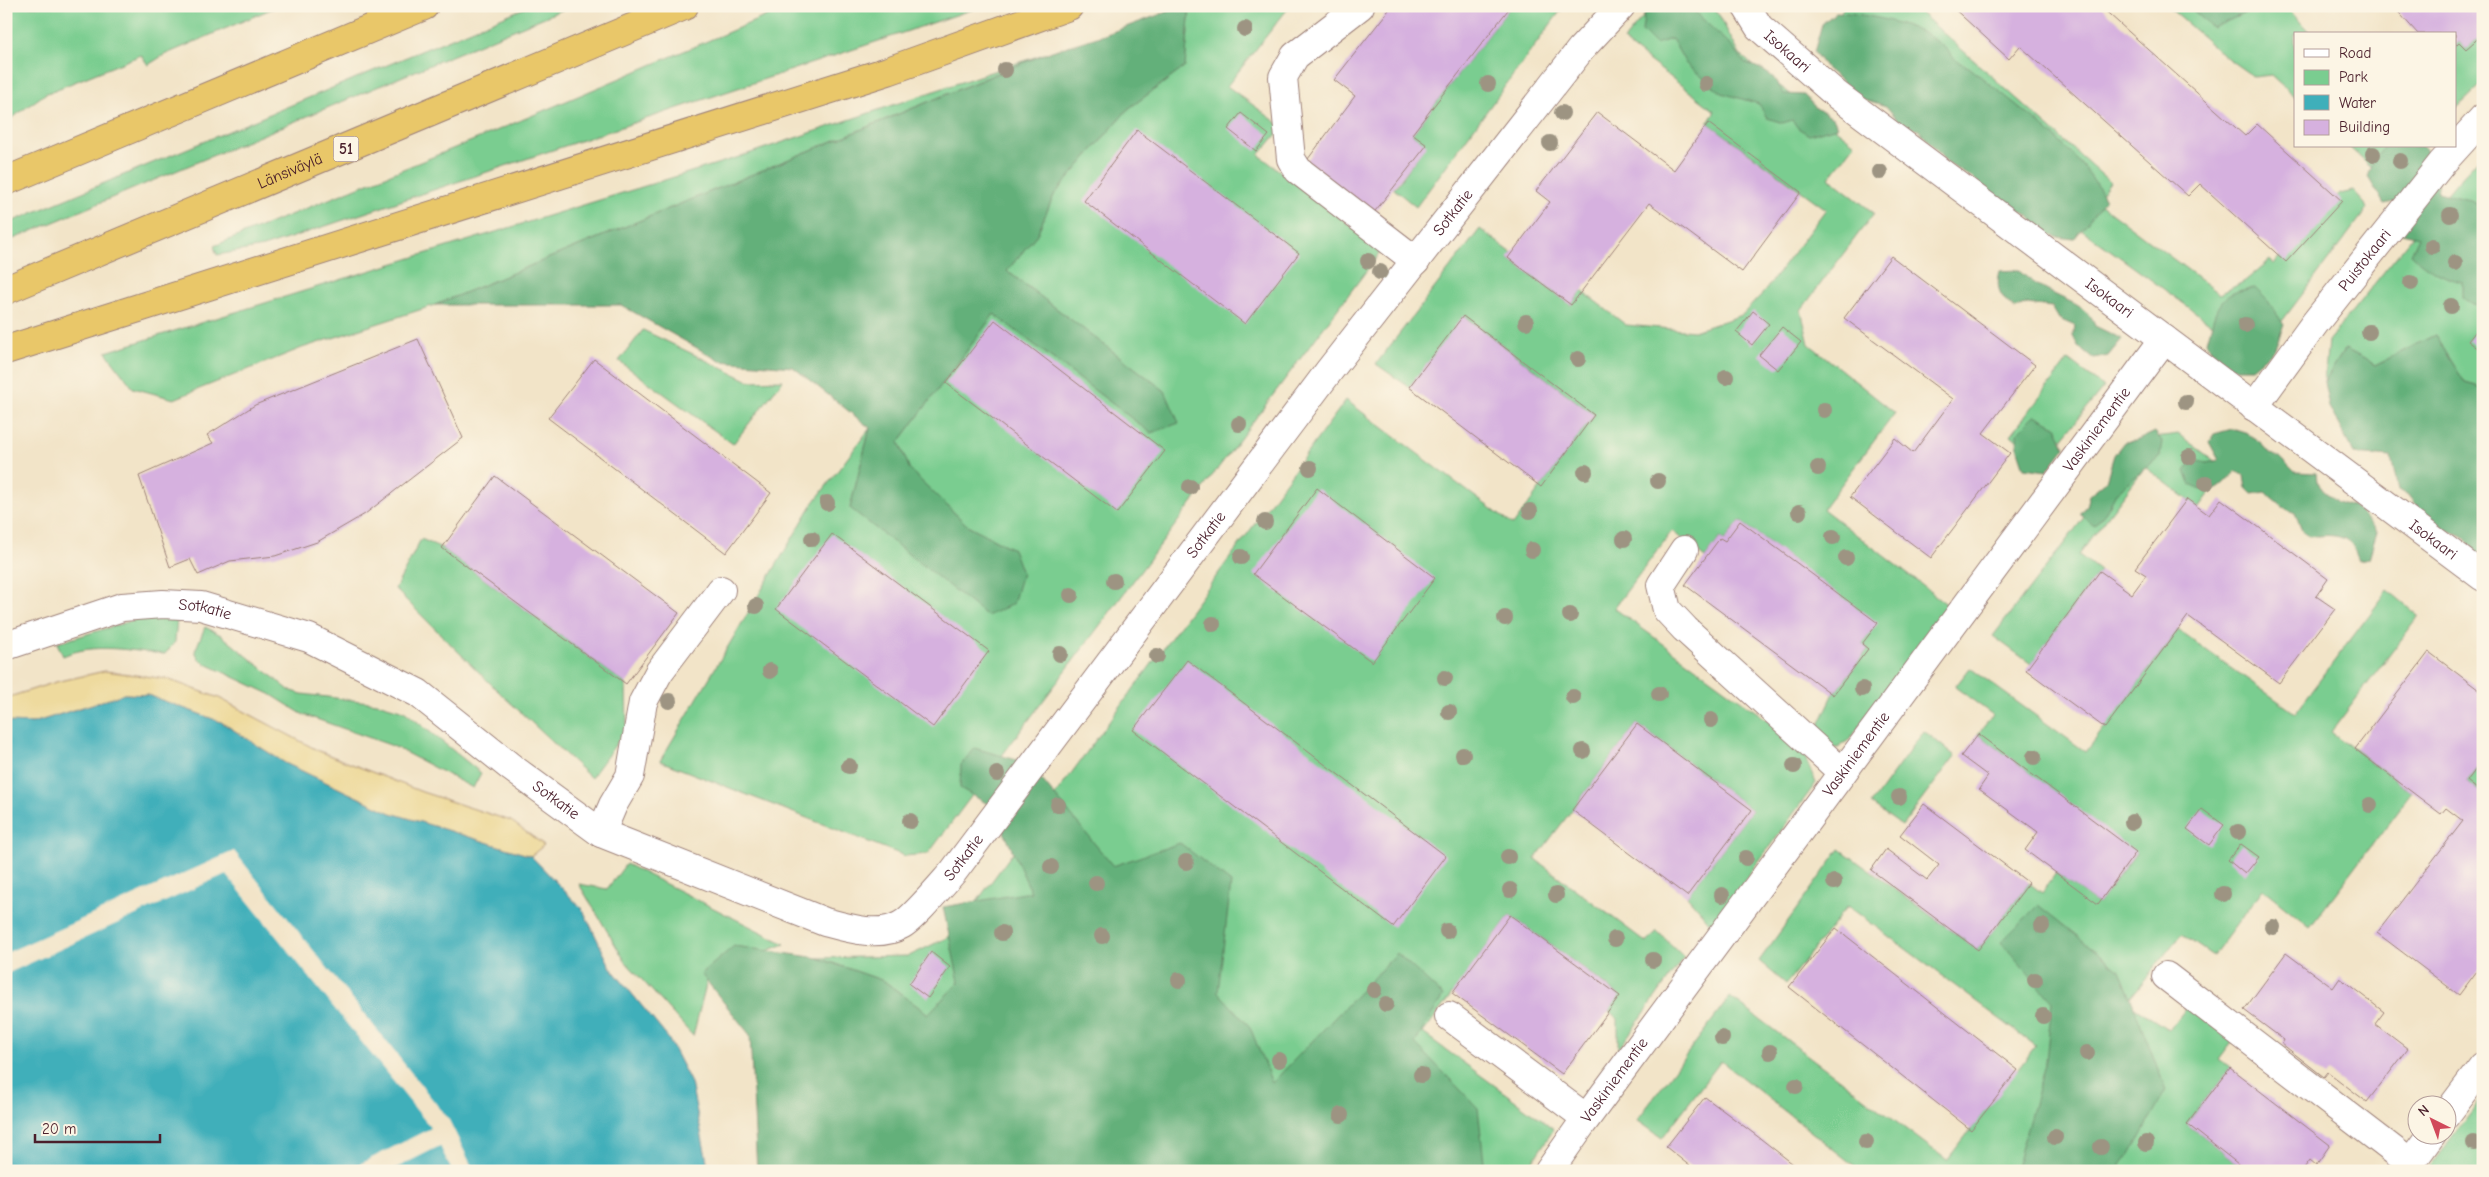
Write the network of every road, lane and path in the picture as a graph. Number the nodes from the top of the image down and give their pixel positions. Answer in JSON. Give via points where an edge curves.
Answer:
{"nodes":[{"id":1,"x":424,"y":6,"type":"edge"},
{"id":2,"x":684,"y":6,"type":"edge"},
{"id":3,"x":1069,"y":6,"type":"edge"},
{"id":4,"x":1360,"y":6,"type":"edge"},
{"id":5,"x":1621,"y":6,"type":"edge"},
{"id":6,"x":1746,"y":6,"type":"edge"},
{"id":7,"x":2483,"y":118,"type":"edge"},
{"id":8,"x":2456,"y":148,"type":"edge"},
{"id":9,"x":2456,"y":148,"type":"edge"},
{"id":10,"x":6,"y":181,"type":"edge"},
{"id":11,"x":1416,"y":261,"type":"junction"},
{"id":12,"x":6,"y":290,"type":"edge"},
{"id":13,"x":2164,"y":339,"type":"junction"},
{"id":14,"x":6,"y":350,"type":"edge"},
{"id":15,"x":2254,"y":407,"type":"junction"},
{"id":16,"x":1684,"y":550,"type":"dead end"},
{"id":17,"x":2483,"y":578,"type":"edge"},
{"id":18,"x":721,"y":590,"type":"dead end"},
{"id":19,"x":6,"y":646,"type":"edge"},
{"id":20,"x":1842,"y":772,"type":"junction"},
{"id":21,"x":601,"y":833,"type":"junction"},
{"id":22,"x":2166,"y":976,"type":"dead end"},
{"id":23,"x":1449,"y":1016,"type":"dead end"},
{"id":24,"x":2483,"y":1066,"type":"edge"},
{"id":25,"x":2456,"y":1102,"type":"edge"},
{"id":26,"x":1586,"y":1118,"type":"junction"},
{"id":27,"x":2425,"y":1144,"type":"edge"},
{"id":28,"x":2408,"y":1167,"type":"edge"},
{"id":29,"x":1549,"y":1171,"type":"edge"}],
"edges":[{"from":1,"to":10,"type":"highway"},
{"from":2,"to":12,"type":"highway","name":"Länsiväylä","number":"51"},
{"from":3,"to":14,"type":"highway","via":[[888,71]]},
{"from":4,"to":11,"type":"street","via":[[1294,56],[1283,77],[1291,159],[1298,170]]},
{"from":5,"to":11,"type":"street","name":"Sotkatie","via":[[1581,49]]},
{"from":6,"to":13,"type":"street","name":"Isokaari","via":[[1759,27],[1813,77]]},
{"from":7,"to":8,"type":"street","name":"Puistokaari"},
{"from":9,"to":15,"type":"street","name":"Puistokaari","via":[[2315,323]]},
{"from":11,"to":21,"type":"street","name":"Sotkatie","via":[[1329,371],[952,872],[901,925],[881,931],[849,929],[825,922]]},
{"from":13,"to":15,"type":"street","name":"Isokaari"},
{"from":13,"to":20,"type":"street","name":"Vaskiniementie"},
{"from":15,"to":17,"type":"street","name":"Isokaari"},
{"from":16,"to":20,"type":"street","via":[[1661,584],[1667,610]]},
{"from":18,"to":21,"type":"street","via":[[659,672],[643,702],[630,776]]},
{"from":19,"to":21,"type":"street","name":"Sotkatie","via":[[122,607],[163,604],[201,606],[309,638],[418,693]]},
{"from":20,"to":26,"type":"street","name":"Vaskiniementie"},
{"from":22,"to":28,"type":"street"},
{"from":23,"to":26,"type":"street"},
{"from":24,"to":25,"type":"street"},
{"from":26,"to":29,"type":"street","name":"Vaskiniementie"},
{"from":27,"to":28,"type":"street"}]}
